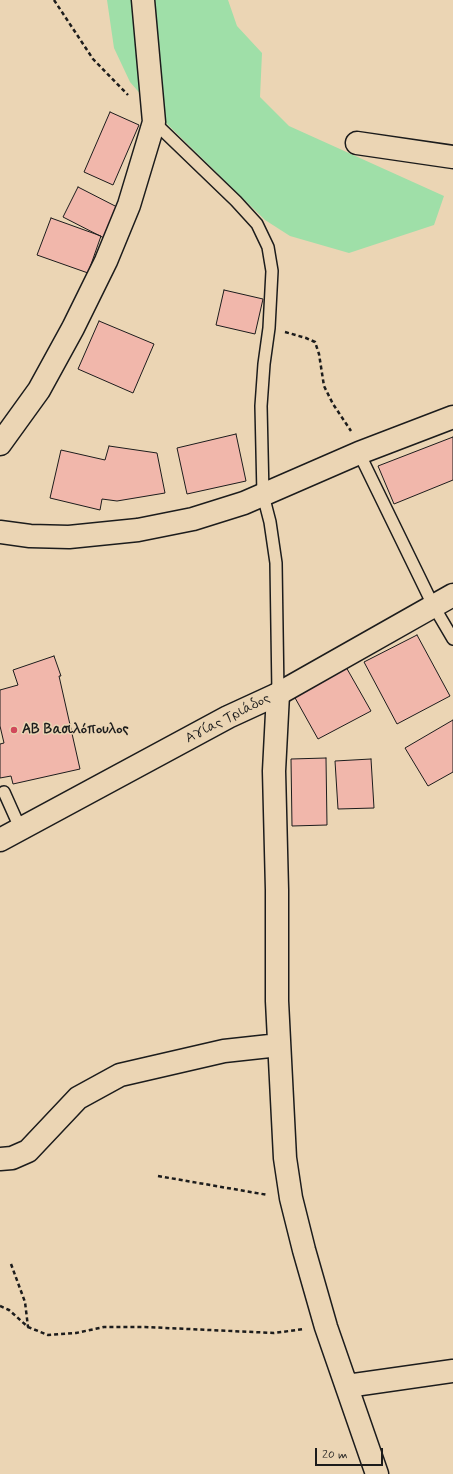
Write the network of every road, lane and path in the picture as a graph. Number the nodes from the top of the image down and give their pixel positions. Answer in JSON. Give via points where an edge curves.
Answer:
{"nodes":[{"id":1,"x":54,"y":0,"type":"edge"},
{"id":2,"x":144,"y":0,"type":"edge"},
{"id":3,"x":128,"y":96,"type":"dead end"},
{"id":4,"x":154,"y":122,"type":"junction"},
{"id":5,"x":357,"y":143,"type":"dead end"},
{"id":6,"x":453,"y":157,"type":"edge"},
{"id":7,"x":269,"y":328,"type":"junction"},
{"id":8,"x":453,"y":417,"type":"edge"},
{"id":9,"x":351,"y":431,"type":"dead end"},
{"id":10,"x":0,"y":444,"type":"edge"},
{"id":11,"x":359,"y":453,"type":"junction"},
{"id":12,"x":263,"y":495,"type":"junction"},
{"id":13,"x":1,"y":538,"type":"edge"},
{"id":14,"x":453,"y":595,"type":"edge"},
{"id":15,"x":433,"y":605,"type":"junction"},
{"id":16,"x":453,"y":639,"type":"edge"},
{"id":17,"x":278,"y":694,"type":"junction"},
{"id":18,"x":4,"y":792,"type":"dead end"},
{"id":19,"x":21,"y":830,"type":"junction"},
{"id":20,"x":0,"y":840,"type":"edge"},
{"id":21,"x":279,"y":1045,"type":"junction"},
{"id":22,"x":0,"y":1158,"type":"edge"},
{"id":23,"x":158,"y":1176,"type":"dead end"},
{"id":24,"x":292,"y":1198,"type":"junction"},
{"id":25,"x":12,"y":1264,"type":"dead end"},
{"id":26,"x":0,"y":1306,"type":"edge"},
{"id":27,"x":28,"y":1327,"type":"junction"},
{"id":28,"x":326,"y":1327,"type":"junction"},
{"id":29,"x":453,"y":1371,"type":"edge"},
{"id":30,"x":347,"y":1386,"type":"junction"},
{"id":31,"x":377,"y":1474,"type":"edge"}],
"edges":[{"from":1,"to":3,"type":"path","via":[[93,59]]},
{"from":2,"to":4,"type":"street"},
{"from":4,"to":7,"type":"lane","via":[[257,224],[268,247],[272,271]]},
{"from":4,"to":10,"type":"street","via":[[129,204],[106,260],[39,390]]},
{"from":5,"to":6,"type":"street"},
{"from":7,"to":9,"type":"path","via":[[315,342],[324,386]]},
{"from":7,"to":12,"type":"lane","via":[[261,406]]},
{"from":8,"to":11,"type":"street"},
{"from":11,"to":12,"type":"street"},
{"from":11,"to":15,"type":"lane"},
{"from":12,"to":13,"type":"street","via":[[193,519],[138,530],[70,537]]},
{"from":12,"to":17,"type":"lane","via":[[276,563]]},
{"from":14,"to":15,"type":"street","name":"Αγίας Τριάδος"},
{"from":15,"to":16,"type":"lane"},
{"from":15,"to":17,"type":"street","name":"Αγίας Τριάδος"},
{"from":17,"to":19,"type":"street","name":"Αγίας Τριάδος","via":[[228,717]]},
{"from":17,"to":21,"type":"street","via":[[274,771]]},
{"from":18,"to":19,"type":"lane"},
{"from":19,"to":20,"type":"street","name":"Αγίας Τριάδος"},
{"from":21,"to":22,"type":"street","via":[[224,1051],[120,1075],[78,1098],[28,1151],[12,1158]]},
{"from":21,"to":24,"type":"street","via":[[285,1158]]},
{"from":23,"to":24,"type":"path"},
{"from":24,"to":28,"type":"street"},
{"from":25,"to":27,"type":"path","via":[[25,1302]]},
{"from":26,"to":27,"type":"path","via":[[9,1310]]},
{"from":27,"to":28,"type":"path","via":[[48,1335],[104,1328],[274,1333]]},
{"from":28,"to":30,"type":"street"},
{"from":29,"to":30,"type":"street"},
{"from":30,"to":31,"type":"street"}]}
